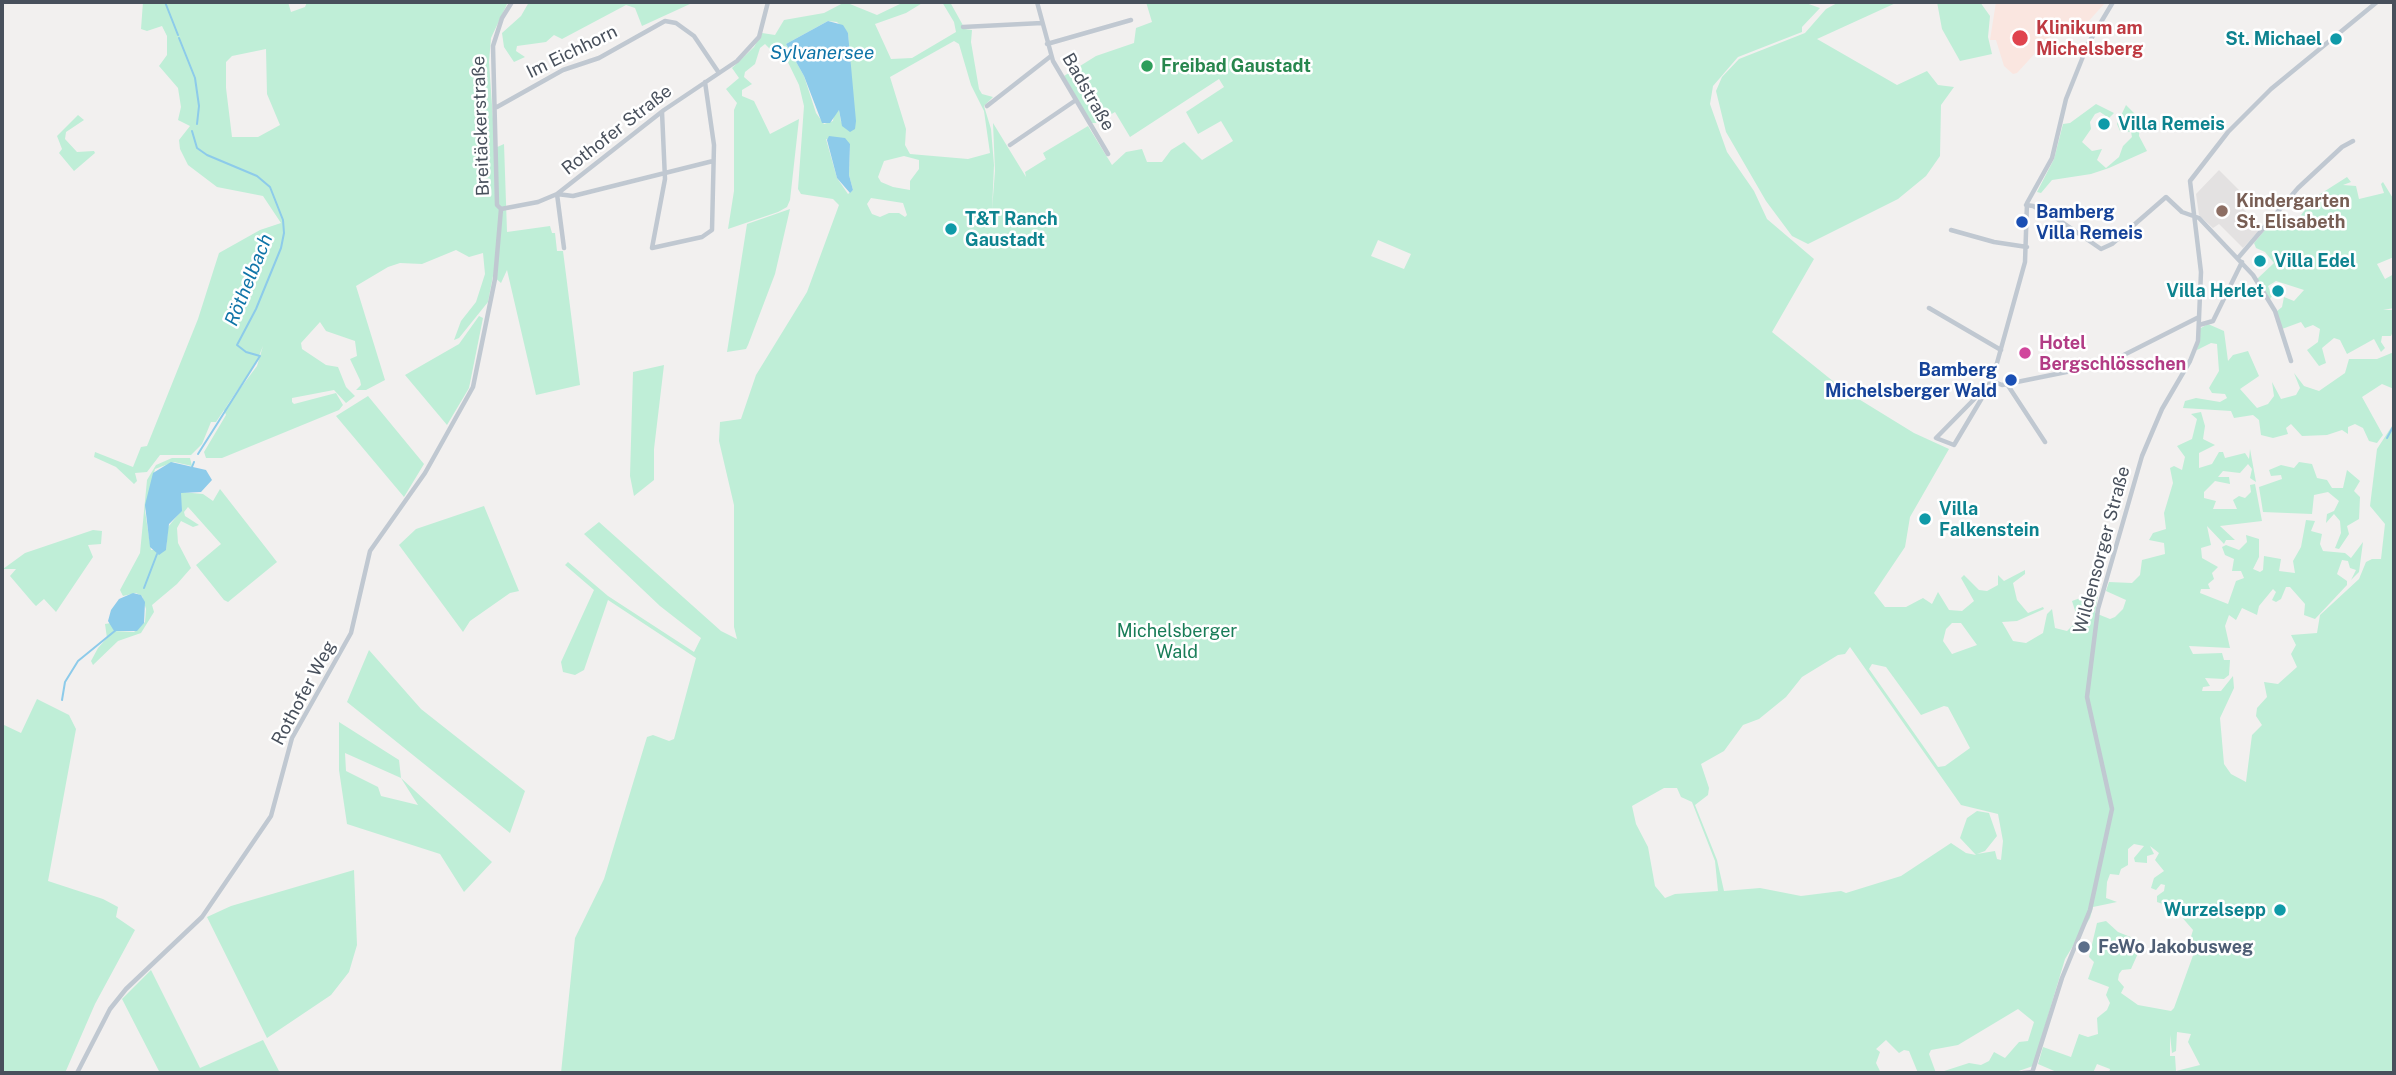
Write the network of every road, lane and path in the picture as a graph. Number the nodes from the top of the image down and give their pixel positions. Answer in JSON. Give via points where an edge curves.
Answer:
{"nodes":[{"id":1,"x":512,"y":2,"type":"edge"},
{"id":2,"x":768,"y":2,"type":"edge"},
{"id":3,"x":1037,"y":2,"type":"edge"},
{"id":4,"x":2113,"y":2,"type":"edge"},
{"id":5,"x":2377,"y":2,"type":"edge"},
{"id":6,"x":1131,"y":20,"type":"dead end"},
{"id":7,"x":1042,"y":23,"type":"junction"},
{"id":8,"x":963,"y":27,"type":"dead end"},
{"id":9,"x":1047,"y":44,"type":"junction"},
{"id":10,"x":1051,"y":55,"type":"junction"},
{"id":11,"x":719,"y":73,"type":"junction"},
{"id":12,"x":705,"y":82,"type":"junction"},
{"id":13,"x":1076,"y":100,"type":"junction"},
{"id":14,"x":987,"y":106,"type":"dead end"},
{"id":15,"x":496,"y":107,"type":"junction"},
{"id":16,"x":662,"y":112,"type":"junction"},
{"id":17,"x":2353,"y":141,"type":"dead end"},
{"id":18,"x":1010,"y":145,"type":"dead end"},
{"id":19,"x":1108,"y":154,"type":"dead end"},
{"id":20,"x":713,"y":162,"type":"junction"},
{"id":21,"x":665,"y":175,"type":"junction"},
{"id":22,"x":557,"y":194,"type":"junction"},
{"id":23,"x":2026,"y":205,"type":"junction"},
{"id":24,"x":501,"y":209,"type":"junction"},
{"id":25,"x":2194,"y":215,"type":"junction"},
{"id":26,"x":1951,"y":230,"type":"dead end"},
{"id":27,"x":2026,"y":247,"type":"junction"},
{"id":28,"x":565,"y":248,"type":"dead end"},
{"id":29,"x":2240,"y":260,"type":"junction"},
{"id":30,"x":1929,"y":308,"type":"dead end"},
{"id":31,"x":2199,"y":317,"type":"junction"},
{"id":32,"x":2199,"y":325,"type":"junction"},
{"id":33,"x":2001,"y":350,"type":"junction"},
{"id":34,"x":2291,"y":360,"type":"dead end"},
{"id":35,"x":1992,"y":381,"type":"junction"},
{"id":36,"x":2007,"y":384,"type":"junction"},
{"id":37,"x":2045,"y":442,"type":"dead end"},
{"id":38,"x":77,"y":1073,"type":"edge"},
{"id":39,"x":2023,"y":1073,"type":"edge"},
{"id":40,"x":2033,"y":1073,"type":"edge"}],
"edges":[{"from":1,"to":15,"type":"street","name":"Breitäckerstraße","via":[[493,46]]},
{"from":2,"to":11,"type":"street","name":"Rothofer Straße","via":[[759,37]]},
{"from":3,"to":7,"type":"street","name":"Badstraße"},
{"from":4,"to":23,"type":"street","via":[[2088,44],[2066,99],[2052,158]]},
{"from":5,"to":25,"type":"street","name":"Wildensorger Straße","via":[[2271,89],[2228,132],[2191,177]]},
{"from":6,"to":9,"type":"street"},
{"from":7,"to":8,"type":"street"},
{"from":7,"to":9,"type":"street","name":"Badstraße"},
{"from":9,"to":10,"type":"street","name":"Badstraße"},
{"from":10,"to":13,"type":"street","name":"Badstraße"},
{"from":10,"to":14,"type":"street"},
{"from":11,"to":12,"type":"street","name":"Rothofer Straße"},
{"from":11,"to":15,"type":"street","name":"Im Eichhorn","via":[[694,36],[665,21]]},
{"from":12,"to":16,"type":"street","name":"Rothofer Straße"},
{"from":12,"to":20,"type":"street"},
{"from":13,"to":18,"type":"street"},
{"from":13,"to":19,"type":"street","name":"Badstraße"},
{"from":15,"to":24,"type":"street","name":"Breitäckerstraße","via":[[497,205]]},
{"from":16,"to":21,"type":"street"},
{"from":16,"to":22,"type":"street","name":"Rothofer Straße"},
{"from":17,"to":29,"type":"street","via":[[2298,188]]},
{"from":20,"to":21,"type":"street"},
{"from":20,"to":21,"type":"street","via":[[711,232],[688,241],[650,246]]},
{"from":21,"to":22,"type":"street","via":[[573,196]]},
{"from":22,"to":24,"type":"street","name":"Rothofer Straße"},
{"from":22,"to":28,"type":"street"},
{"from":23,"to":25,"type":"street","via":[[2059,220],[2101,249],[2166,197],[2182,212]]},
{"from":23,"to":27,"type":"street"},
{"from":24,"to":38,"type":"street","name":"Rothofer Weg","via":[[495,279],[473,387],[425,473],[373,546],[363,570],[351,633],[292,738],[271,816],[202,917],[110,1009]]},
{"from":25,"to":29,"type":"street"},
{"from":25,"to":31,"type":"street","name":"Wildensorger Straße","via":[[2201,272]]},
{"from":26,"to":27,"type":"street"},
{"from":27,"to":33,"type":"street"},
{"from":29,"to":32,"type":"street","via":[[2213,321]]},
{"from":29,"to":34,"type":"street","via":[[2271,302]]},
{"from":30,"to":33,"type":"street"},
{"from":31,"to":32,"type":"street","name":"Wildensorger Straße"},
{"from":31,"to":36,"type":"street","via":[[2106,364]]},
{"from":32,"to":40,"type":"street","name":"Wildensorger Straße","via":[[2193,356],[2162,409],[2142,456],[2098,609],[2087,697],[2112,809],[2090,910],[2062,978]]},
{"from":33,"to":35,"type":"street"},
{"from":35,"to":35,"type":"street","via":[[1968,404],[1936,438],[1954,445]]},
{"from":35,"to":36,"type":"street","via":[[1998,386]]},
{"from":36,"to":37,"type":"street"},
{"from":39,"to":40,"type":"street"}]}
